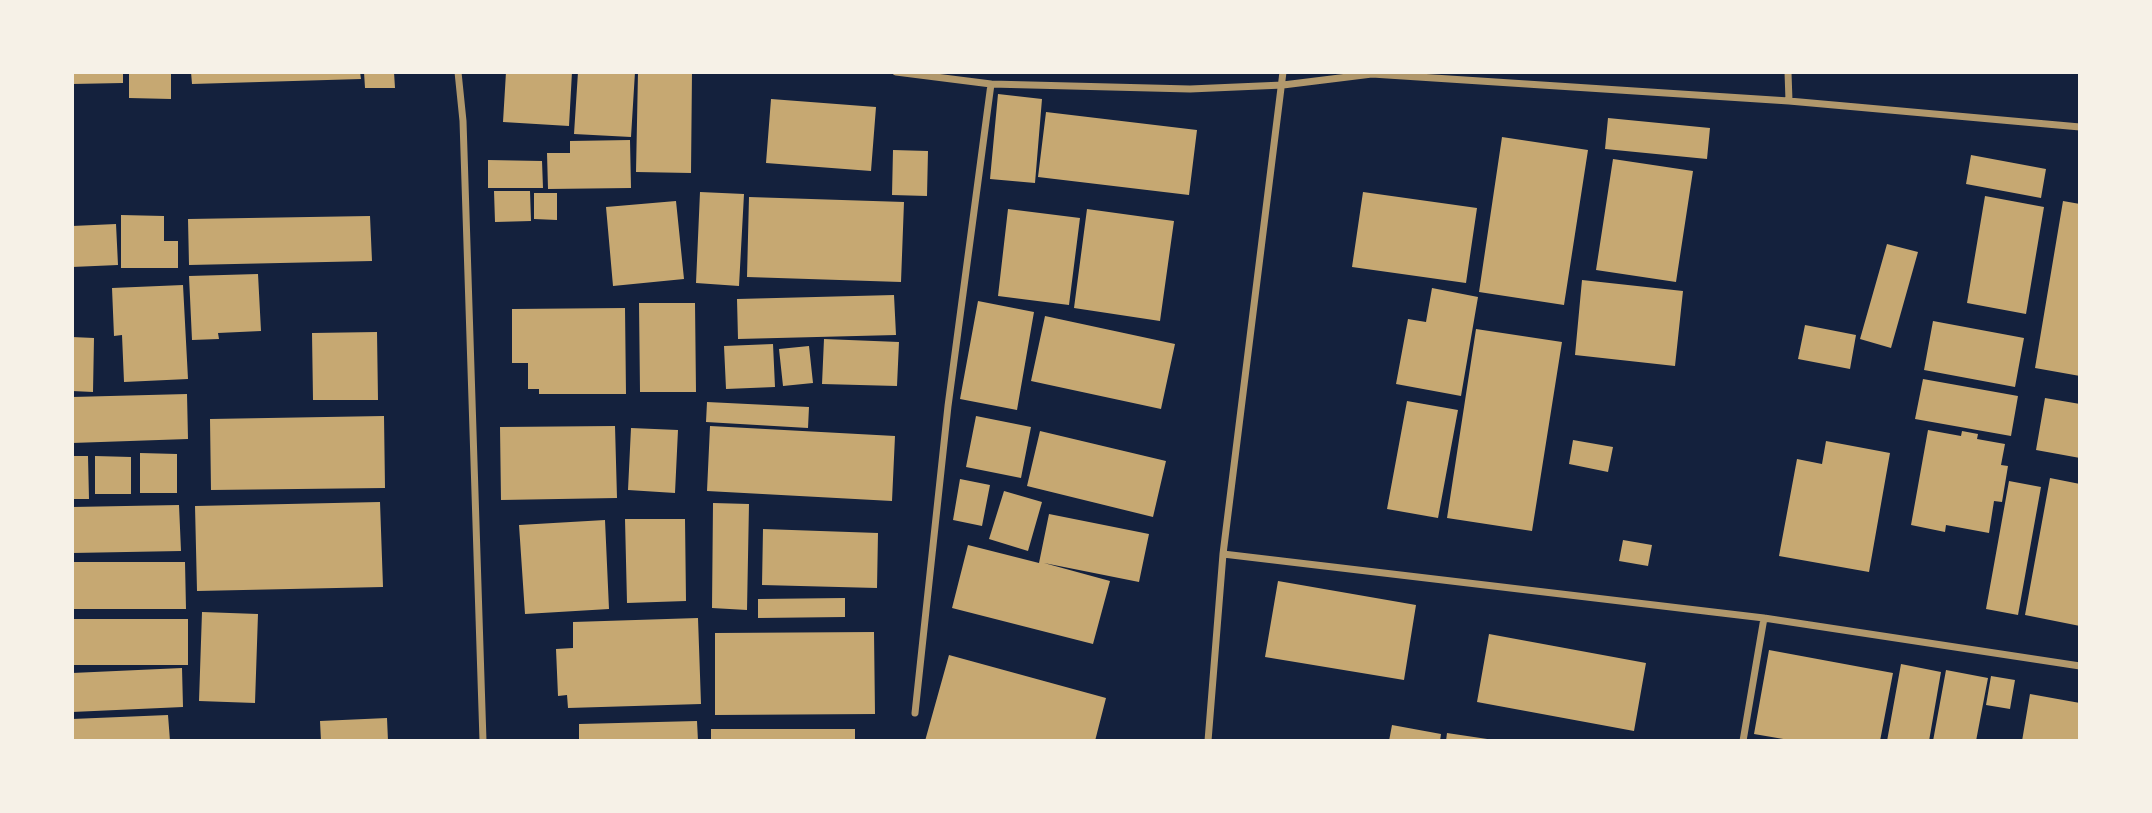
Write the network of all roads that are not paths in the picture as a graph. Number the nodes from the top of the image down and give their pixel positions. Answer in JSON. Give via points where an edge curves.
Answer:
{"nodes":[{"id":1,"x":458,"y":72,"type":"edge"},
{"id":2,"x":896,"y":72,"type":"edge"},
{"id":3,"x":1283,"y":72,"type":"edge"},
{"id":4,"x":1788,"y":72,"type":"edge"},
{"id":5,"x":990,"y":84,"type":"junction"},
{"id":6,"x":1283,"y":85,"type":"junction"},
{"id":7,"x":1789,"y":100,"type":"junction"},
{"id":8,"x":2080,"y":127,"type":"edge"},
{"id":9,"x":1223,"y":554,"type":"junction"},
{"id":10,"x":1764,"y":618,"type":"junction"},
{"id":11,"x":2080,"y":666,"type":"edge"},
{"id":12,"x":915,"y":713,"type":"dead end"},
{"id":13,"x":484,"y":741,"type":"edge"},
{"id":14,"x":1208,"y":741,"type":"edge"},
{"id":15,"x":1743,"y":741,"type":"edge"}],
"edges":[{"from":1,"to":13,"type":"street"},
{"from":2,"to":5,"type":"street"},
{"from":3,"to":6,"type":"street"},
{"from":4,"to":7,"type":"street"},
{"from":5,"to":6,"type":"street","via":[[1190,89]]},
{"from":5,"to":12,"type":"street","via":[[948,406]]},
{"from":6,"to":7,"type":"street","via":[[1372,74]]},
{"from":6,"to":9,"type":"street"},
{"from":7,"to":8,"type":"street"},
{"from":9,"to":10,"type":"street"},
{"from":9,"to":14,"type":"street"},
{"from":10,"to":11,"type":"street"},
{"from":10,"to":15,"type":"street"}]}
